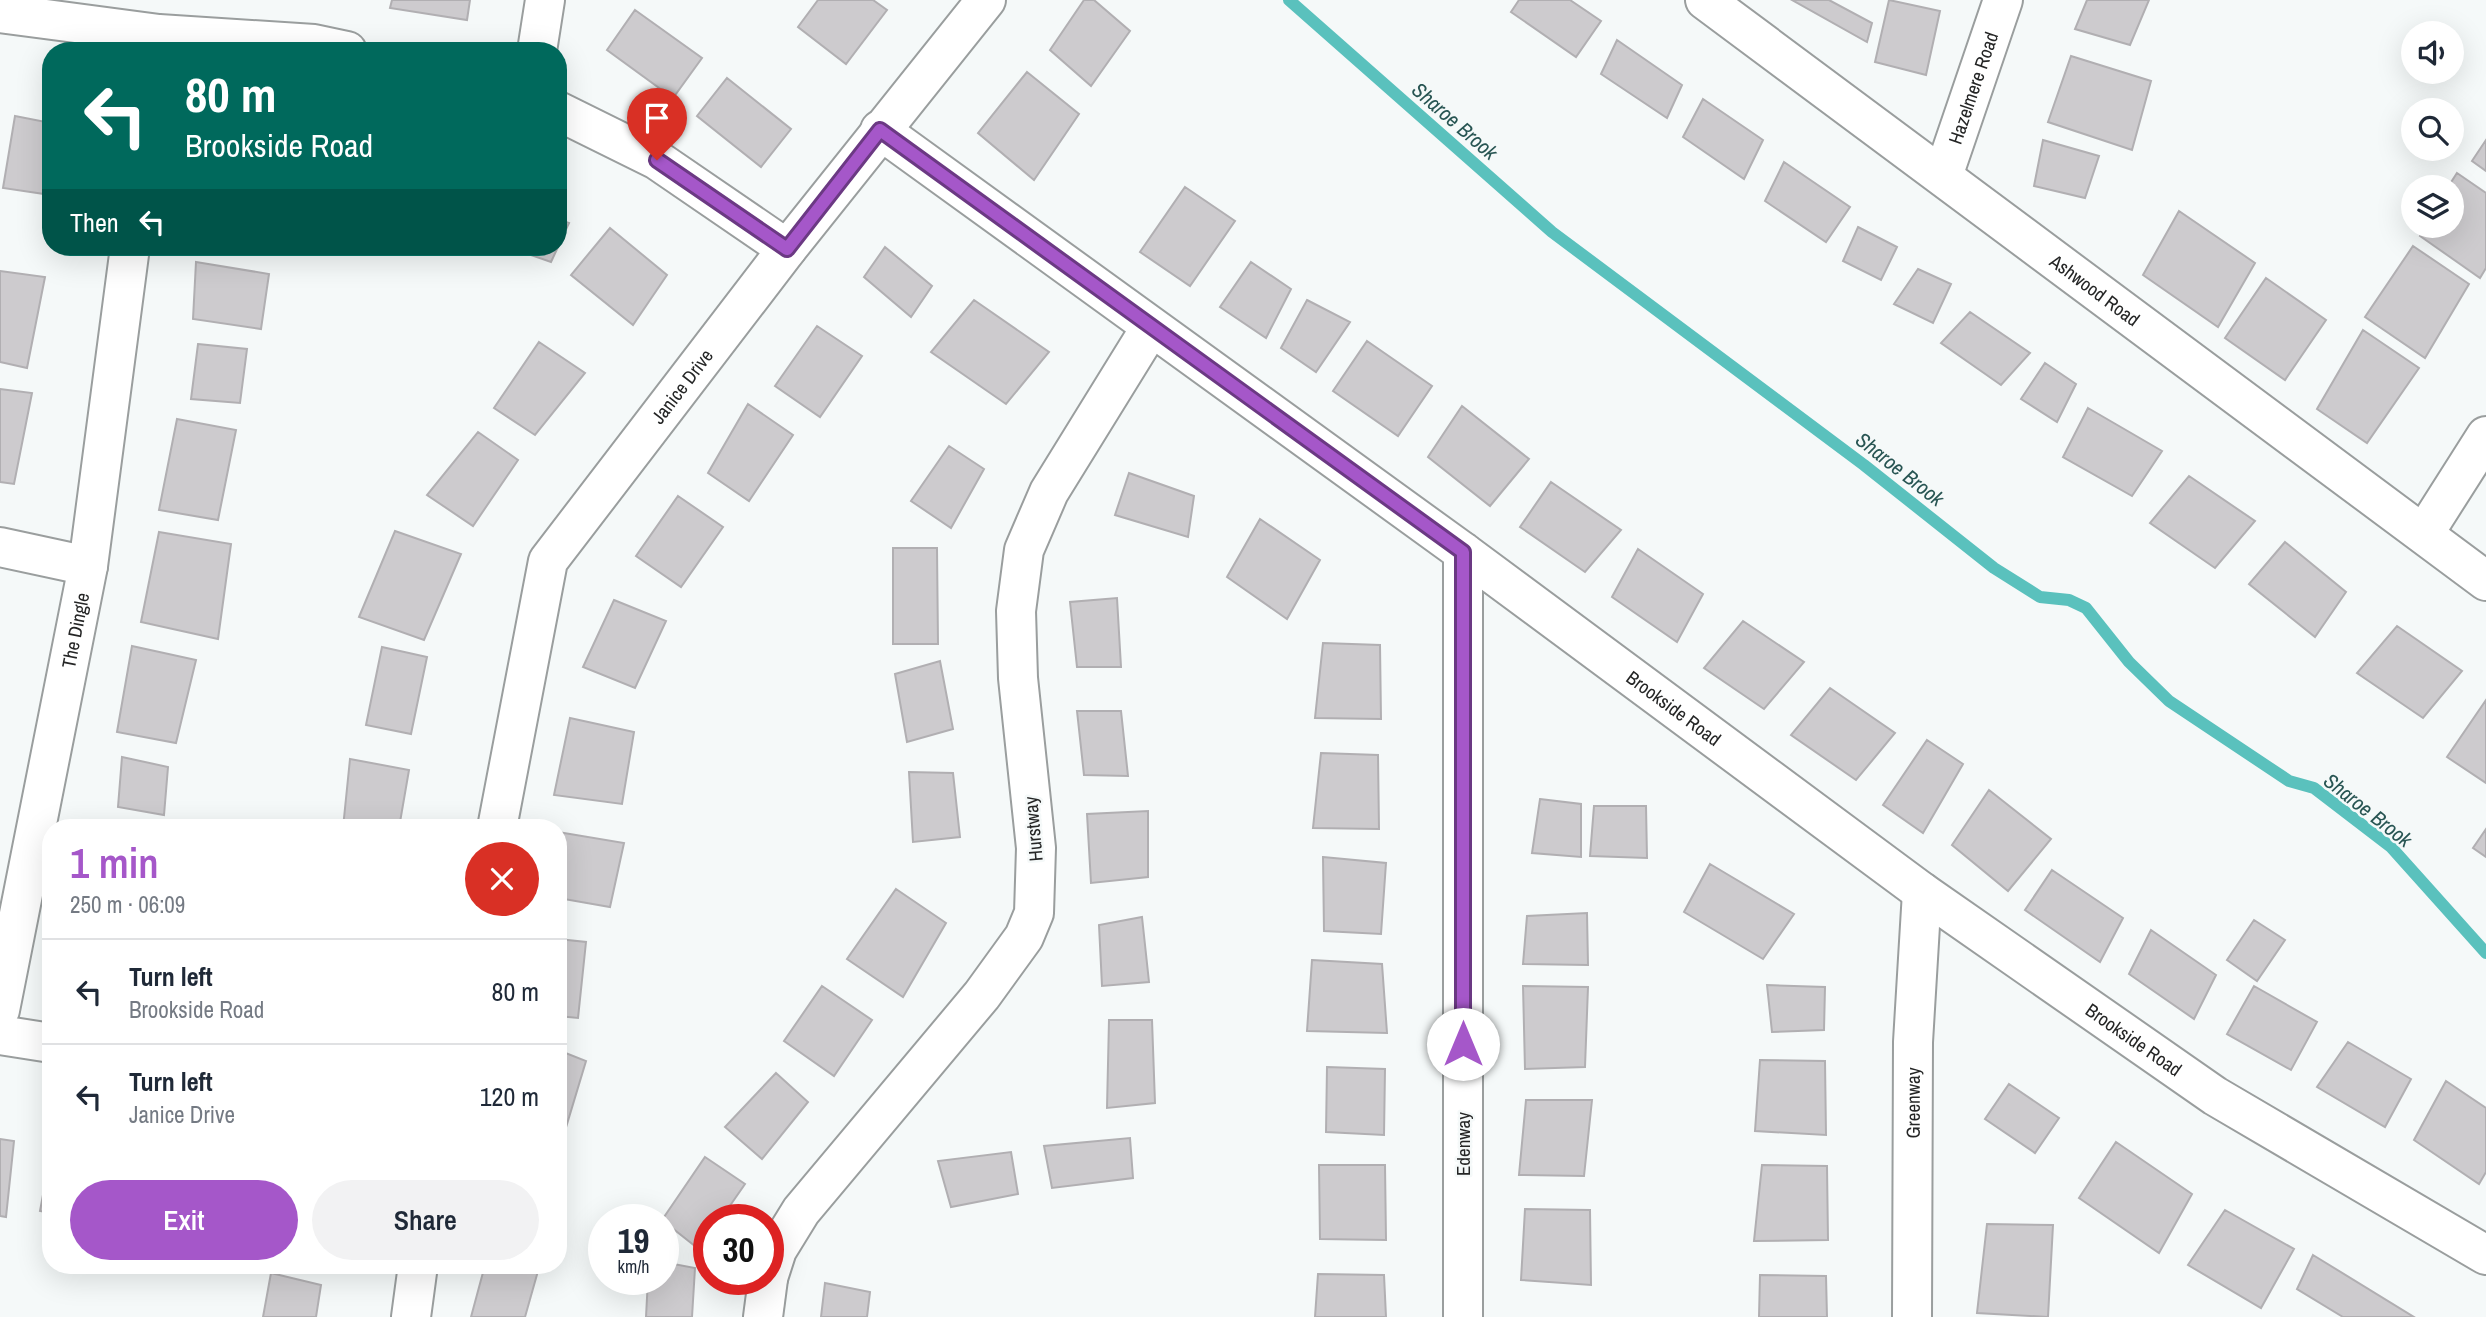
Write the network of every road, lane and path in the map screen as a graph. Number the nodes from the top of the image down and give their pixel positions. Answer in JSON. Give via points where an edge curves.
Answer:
{"nodes":[{"id":1,"x":545,"y":0,"type":"edge"},
{"id":2,"x":986,"y":0,"type":"edge"},
{"id":3,"x":1705,"y":0,"type":"edge"},
{"id":4,"x":2003,"y":0,"type":"edge"},
{"id":5,"x":0,"y":13,"type":"edge"},
{"id":6,"x":157,"y":42,"type":"edge"},
{"id":7,"x":538,"y":42,"type":"edge"},
{"id":8,"x":567,"y":115,"type":"edge"},
{"id":9,"x":880,"y":130,"type":"junction"},
{"id":10,"x":1943,"y":176,"type":"junction"},
{"id":11,"x":787,"y":249,"type":"junction"},
{"id":12,"x":129,"y":256,"type":"edge"},
{"id":13,"x":1151,"y":327,"type":"junction"},
{"id":14,"x":2486,"y":436,"type":"edge"},
{"id":15,"x":2425,"y":532,"type":"junction"},
{"id":16,"x":0,"y":547,"type":"edge"},
{"id":17,"x":1463,"y":552,"type":"junction"},
{"id":18,"x":88,"y":566,"type":"junction"},
{"id":19,"x":2486,"y":581,"type":"edge"},
{"id":20,"x":499,"y":819,"type":"edge"},
{"id":21,"x":1922,"y":892,"type":"junction"},
{"id":22,"x":0,"y":1010,"type":"edge"},
{"id":23,"x":0,"y":1035,"type":"edge"},
{"id":24,"x":42,"y":1042,"type":"edge"},
{"id":25,"x":784,"y":1239,"type":"edge"},
{"id":26,"x":2486,"y":1255,"type":"edge"},
{"id":27,"x":417,"y":1274,"type":"edge"},
{"id":28,"x":766,"y":1295,"type":"edge"},
{"id":29,"x":411,"y":1317,"type":"edge"},
{"id":30,"x":763,"y":1317,"type":"edge"},
{"id":31,"x":1463,"y":1317,"type":"edge"},
{"id":32,"x":1912,"y":1317,"type":"edge"}],
"edges":[{"from":1,"to":7,"type":"street"},
{"from":2,"to":9,"type":"street","name":"Janice Drive"},
{"from":3,"to":10,"type":"street","name":"Ashwood Road"},
{"from":4,"to":10,"type":"street","name":"Hazelmere Road"},
{"from":5,"to":6,"type":"street"},
{"from":8,"to":11,"type":"street","via":[[657,160]]},
{"from":9,"to":11,"type":"street","name":"Janice Drive"},
{"from":9,"to":13,"type":"street","name":"Brookside Road"},
{"from":10,"to":15,"type":"street","name":"Ashwood Road"},
{"from":11,"to":20,"type":"street","name":"Janice Drive","via":[[548,561]]},
{"from":12,"to":18,"type":"street","name":"The Dingle"},
{"from":13,"to":17,"type":"street","name":"Brookside Road"},
{"from":13,"to":25,"type":"street","name":"Hurstway","via":[[1049,492],[1024,550],[1016,611],[1036,848],[1034,913],[1024,937],[982,995],[801,1211]]},
{"from":14,"to":15,"type":"street"},
{"from":15,"to":19,"type":"street","name":"Ashwood Road"},
{"from":16,"to":18,"type":"street"},
{"from":17,"to":21,"type":"street","name":"Brookside Road"},
{"from":17,"to":31,"type":"street","name":"Edenway"},
{"from":18,"to":22,"type":"street","name":"The Dingle"},
{"from":21,"to":26,"type":"street","name":"Brookside Road","via":[[2216,1096]]},
{"from":21,"to":32,"type":"street","name":"Greenway","via":[[1913,1042]]},
{"from":23,"to":24,"type":"street"},
{"from":27,"to":29,"type":"street"},
{"from":28,"to":30,"type":"street","name":"Hurstway"}]}
